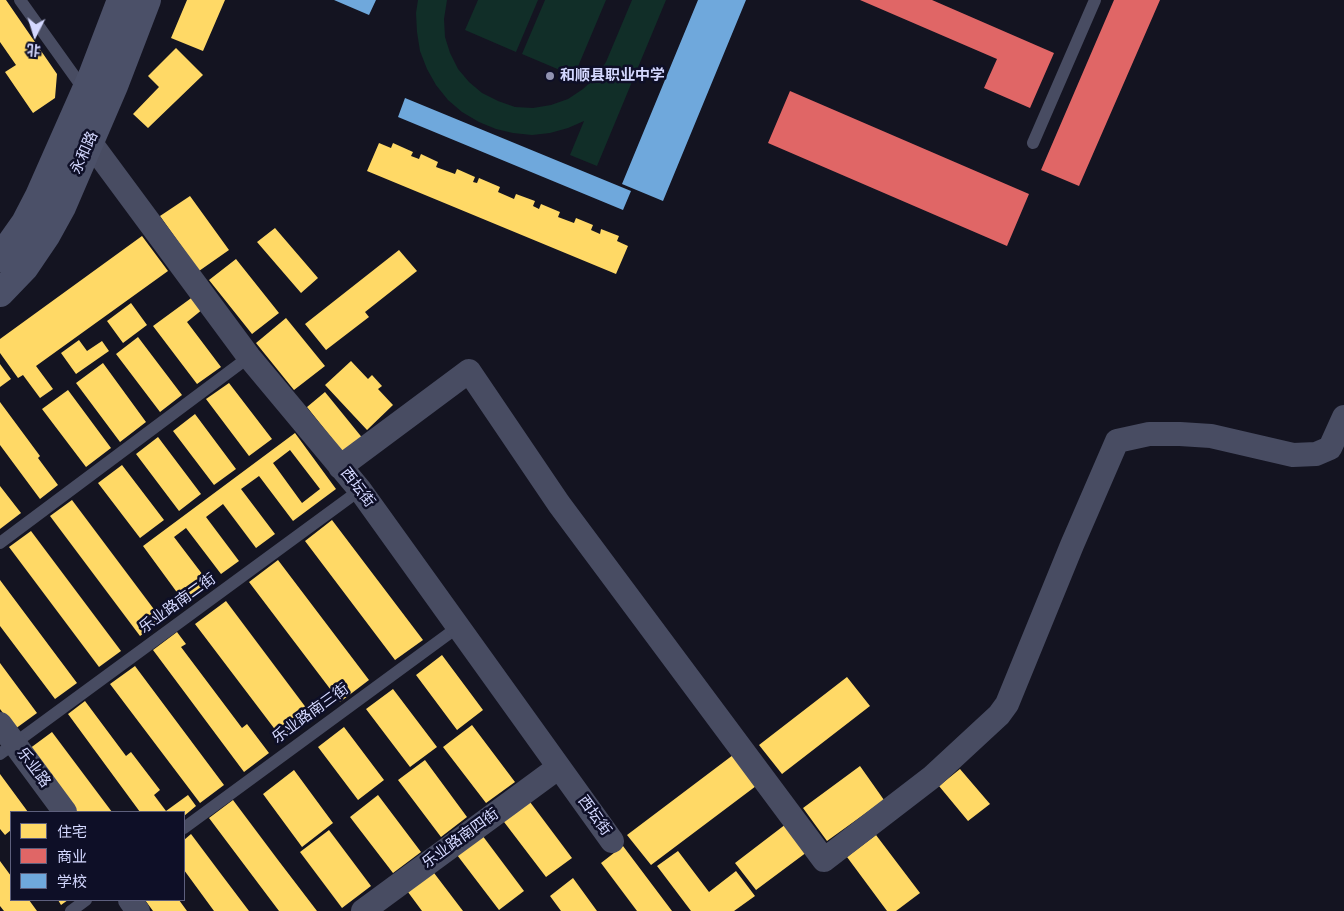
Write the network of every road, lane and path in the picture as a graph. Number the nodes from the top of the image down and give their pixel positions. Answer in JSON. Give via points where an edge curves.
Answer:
{"nodes":[{"id":1,"x":20,"y":0,"type":"edge"},
{"id":2,"x":121,"y":0,"type":"edge"},
{"id":3,"x":147,"y":0,"type":"edge"},
{"id":4,"x":1095,"y":0,"type":"edge"},
{"id":5,"x":86,"y":91,"type":"junction"},
{"id":6,"x":90,"y":142,"type":"junction"},
{"id":7,"x":1033,"y":143,"type":"dead end"},
{"id":8,"x":0,"y":258,"type":"edge"},
{"id":9,"x":0,"y":293,"type":"edge"},
{"id":10,"x":249,"y":357,"type":"junction"},
{"id":11,"x":1344,"y":417,"type":"edge"},
{"id":12,"x":340,"y":467,"type":"junction"},
{"id":13,"x":360,"y":490,"type":"junction"},
{"id":14,"x":0,"y":543,"type":"edge"},
{"id":15,"x":458,"y":626,"type":"junction"},
{"id":16,"x":0,"y":724,"type":"edge"},
{"id":17,"x":7,"y":749,"type":"edge"},
{"id":18,"x":560,"y":767,"type":"junction"},
{"id":19,"x":64,"y":811,"type":"edge"},
{"id":20,"x":185,"y":827,"type":"edge"},
{"id":21,"x":612,"y":841,"type":"dead end"},
{"id":22,"x":85,"y":901,"type":"edge"},
{"id":23,"x":71,"y":911,"type":"edge"},
{"id":24,"x":363,"y":911,"type":"edge"}],
"edges":[{"from":1,"to":5,"type":"lane"},
{"from":2,"to":5,"type":"main road","name":"永和路"},
{"from":3,"to":6,"type":"main road","name":"永和路"},
{"from":4,"to":7,"type":"lane"},
{"from":5,"to":8,"type":"main road","name":"永和路","via":[[39,196],[25,223]]},
{"from":6,"to":9,"type":"main road","name":"永和路","via":[[46,236],[25,267]]},
{"from":6,"to":10,"type":"street","name":"西坛街"},
{"from":10,"to":12,"type":"street","name":"西坛街"},
{"from":10,"to":14,"type":"lane"},
{"from":11,"to":12,"type":"street","via":[[1330,448],[1316,454],[1293,455],[1211,436],[1149,434],[1117,441],[1007,704],[932,777],[824,860],[559,504],[469,371]]},
{"from":12,"to":13,"type":"street","name":"西坛街"},
{"from":13,"to":15,"type":"street","name":"西坛街"},
{"from":13,"to":17,"type":"lane","name":"乐业路南二街"},
{"from":15,"to":18,"type":"street","name":"西坛街"},
{"from":15,"to":20,"type":"lane","name":"乐业路南三街"},
{"from":16,"to":17,"type":"street","name":"乐业路"},
{"from":17,"to":19,"type":"street","name":"乐业路"},
{"from":18,"to":21,"type":"street","name":"西坛街"},
{"from":18,"to":24,"type":"street","name":"乐业路南四街"},
{"from":22,"to":23,"type":"lane"}]}
